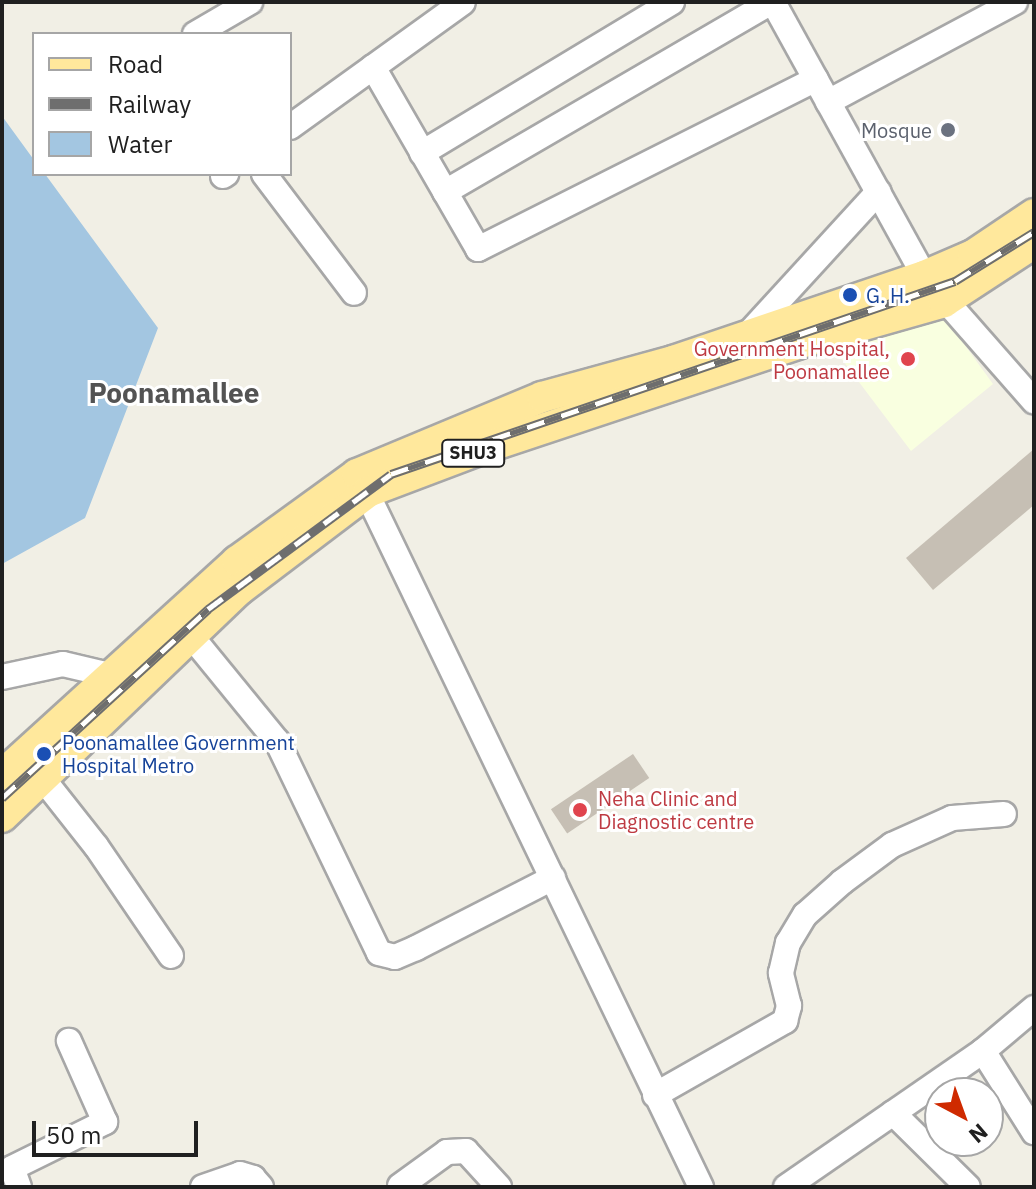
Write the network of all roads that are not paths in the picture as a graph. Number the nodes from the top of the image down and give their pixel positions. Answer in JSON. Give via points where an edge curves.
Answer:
{"nodes":[{"id":1,"x":250,"y":2,"type":"edge"},
{"id":2,"x":463,"y":2,"type":"edge"},
{"id":3,"x":672,"y":2,"type":"edge"},
{"id":4,"x":772,"y":2,"type":"edge"},
{"id":5,"x":1015,"y":2,"type":"edge"},
{"id":6,"x":198,"y":32,"type":"edge"},
{"id":7,"x":373,"y":67,"type":"junction"},
{"id":8,"x":816,"y":79,"type":"junction"},
{"id":9,"x":828,"y":102,"type":"junction"},
{"id":10,"x":292,"y":126,"type":"edge"},
{"id":11,"x":422,"y":153,"type":"junction"},
{"id":12,"x":266,"y":176,"type":"edge"},
{"id":13,"x":445,"y":192,"type":"junction"},
{"id":14,"x":878,"y":192,"type":"junction"},
{"id":15,"x":1034,"y":214,"type":"edge"},
{"id":16,"x":1034,"y":243,"type":"edge"},
{"id":17,"x":924,"y":276,"type":"junction"},
{"id":18,"x":354,"y":293,"type":"dead end"},
{"id":19,"x":944,"y":302,"type":"junction"},
{"id":20,"x":748,"y":334,"type":"junction"},
{"id":21,"x":1034,"y":401,"type":"edge"},
{"id":22,"x":362,"y":483,"type":"junction"},
{"id":23,"x":191,"y":636,"type":"junction"},
{"id":24,"x":2,"y":677,"type":"edge"},
{"id":25,"x":124,"y":685,"type":"junction"},
{"id":26,"x":2,"y":775,"type":"edge"},
{"id":27,"x":43,"y":779,"type":"junction"},
{"id":28,"x":1004,"y":814,"type":"dead end"},
{"id":29,"x":2,"y":817,"type":"edge"},
{"id":30,"x":553,"y":878,"type":"junction"},
{"id":31,"x":171,"y":956,"type":"dead end"},
{"id":32,"x":1034,"y":1008,"type":"edge"},
{"id":33,"x":69,"y":1041,"type":"dead end"},
{"id":34,"x":983,"y":1051,"type":"junction"},
{"id":35,"x":655,"y":1095,"type":"junction"},
{"id":36,"x":893,"y":1113,"type":"junction"},
{"id":37,"x":1034,"y":1132,"type":"edge"},
{"id":38,"x":400,"y":1186,"type":"edge"},
{"id":39,"x":19,"y":1187,"type":"edge"},
{"id":40,"x":203,"y":1187,"type":"edge"},
{"id":41,"x":261,"y":1187,"type":"edge"},
{"id":42,"x":499,"y":1187,"type":"edge"},
{"id":43,"x":701,"y":1187,"type":"edge"},
{"id":44,"x":786,"y":1187,"type":"edge"},
{"id":45,"x":968,"y":1187,"type":"edge"}],
"edges":[{"from":1,"to":6,"type":"street"},
{"from":2,"to":7,"type":"street"},
{"from":3,"to":11,"type":"street"},
{"from":4,"to":8,"type":"street"},
{"from":4,"to":13,"type":"street"},
{"from":5,"to":9,"type":"street"},
{"from":7,"to":10,"type":"street"},
{"from":7,"to":11,"type":"street"},
{"from":8,"to":9,"type":"street"},
{"from":8,"to":13,"type":"street","via":[[478,249]]},
{"from":9,"to":14,"type":"street"},
{"from":11,"to":13,"type":"street"},
{"from":12,"to":18,"type":"street"},
{"from":14,"to":17,"type":"street"},
{"from":14,"to":20,"type":"street"},
{"from":15,"to":17,"type":"main road","number":"SHU3","via":[[973,255]]},
{"from":16,"to":19,"type":"main road","number":"SHU3"},
{"from":17,"to":19,"type":"street"},
{"from":17,"to":20,"type":"main road","number":"SHU3"},
{"from":19,"to":21,"type":"street"},
{"from":19,"to":22,"type":"main road","number":"SHU3"},
{"from":20,"to":22,"type":"main road","number":"SHU3","via":[[542,397]]},
{"from":22,"to":23,"type":"main road","number":"SHU3"},
{"from":22,"to":25,"type":"main road","number":"SHU3","via":[[237,561]]},
{"from":22,"to":30,"type":"street"},
{"from":23,"to":25,"type":"main road","number":"SHU3"},
{"from":23,"to":30,"type":"street","via":[[277,741],[379,953],[395,957],[416,948]]},
{"from":24,"to":25,"type":"street","via":[[63,664]]},
{"from":25,"to":26,"type":"main road","number":"SHU3"},
{"from":25,"to":27,"type":"main road","number":"SHU3"},
{"from":27,"to":29,"type":"main road","number":"SHU3"},
{"from":27,"to":31,"type":"street"},
{"from":28,"to":35,"type":"street","via":[[952,818],[892,845],[842,882],[805,915],[788,943],[781,973],[789,1006],[785,1021]]},
{"from":30,"to":35,"type":"street"},
{"from":32,"to":34,"type":"street"},
{"from":33,"to":39,"type":"street","via":[[105,1122],[12,1168]]},
{"from":34,"to":36,"type":"street"},
{"from":34,"to":37,"type":"street"},
{"from":35,"to":43,"type":"street"},
{"from":36,"to":44,"type":"street"},
{"from":36,"to":45,"type":"street"},
{"from":38,"to":42,"type":"street","via":[[447,1152],[466,1151]]},
{"from":40,"to":41,"type":"street","via":[[240,1174]]}]}
